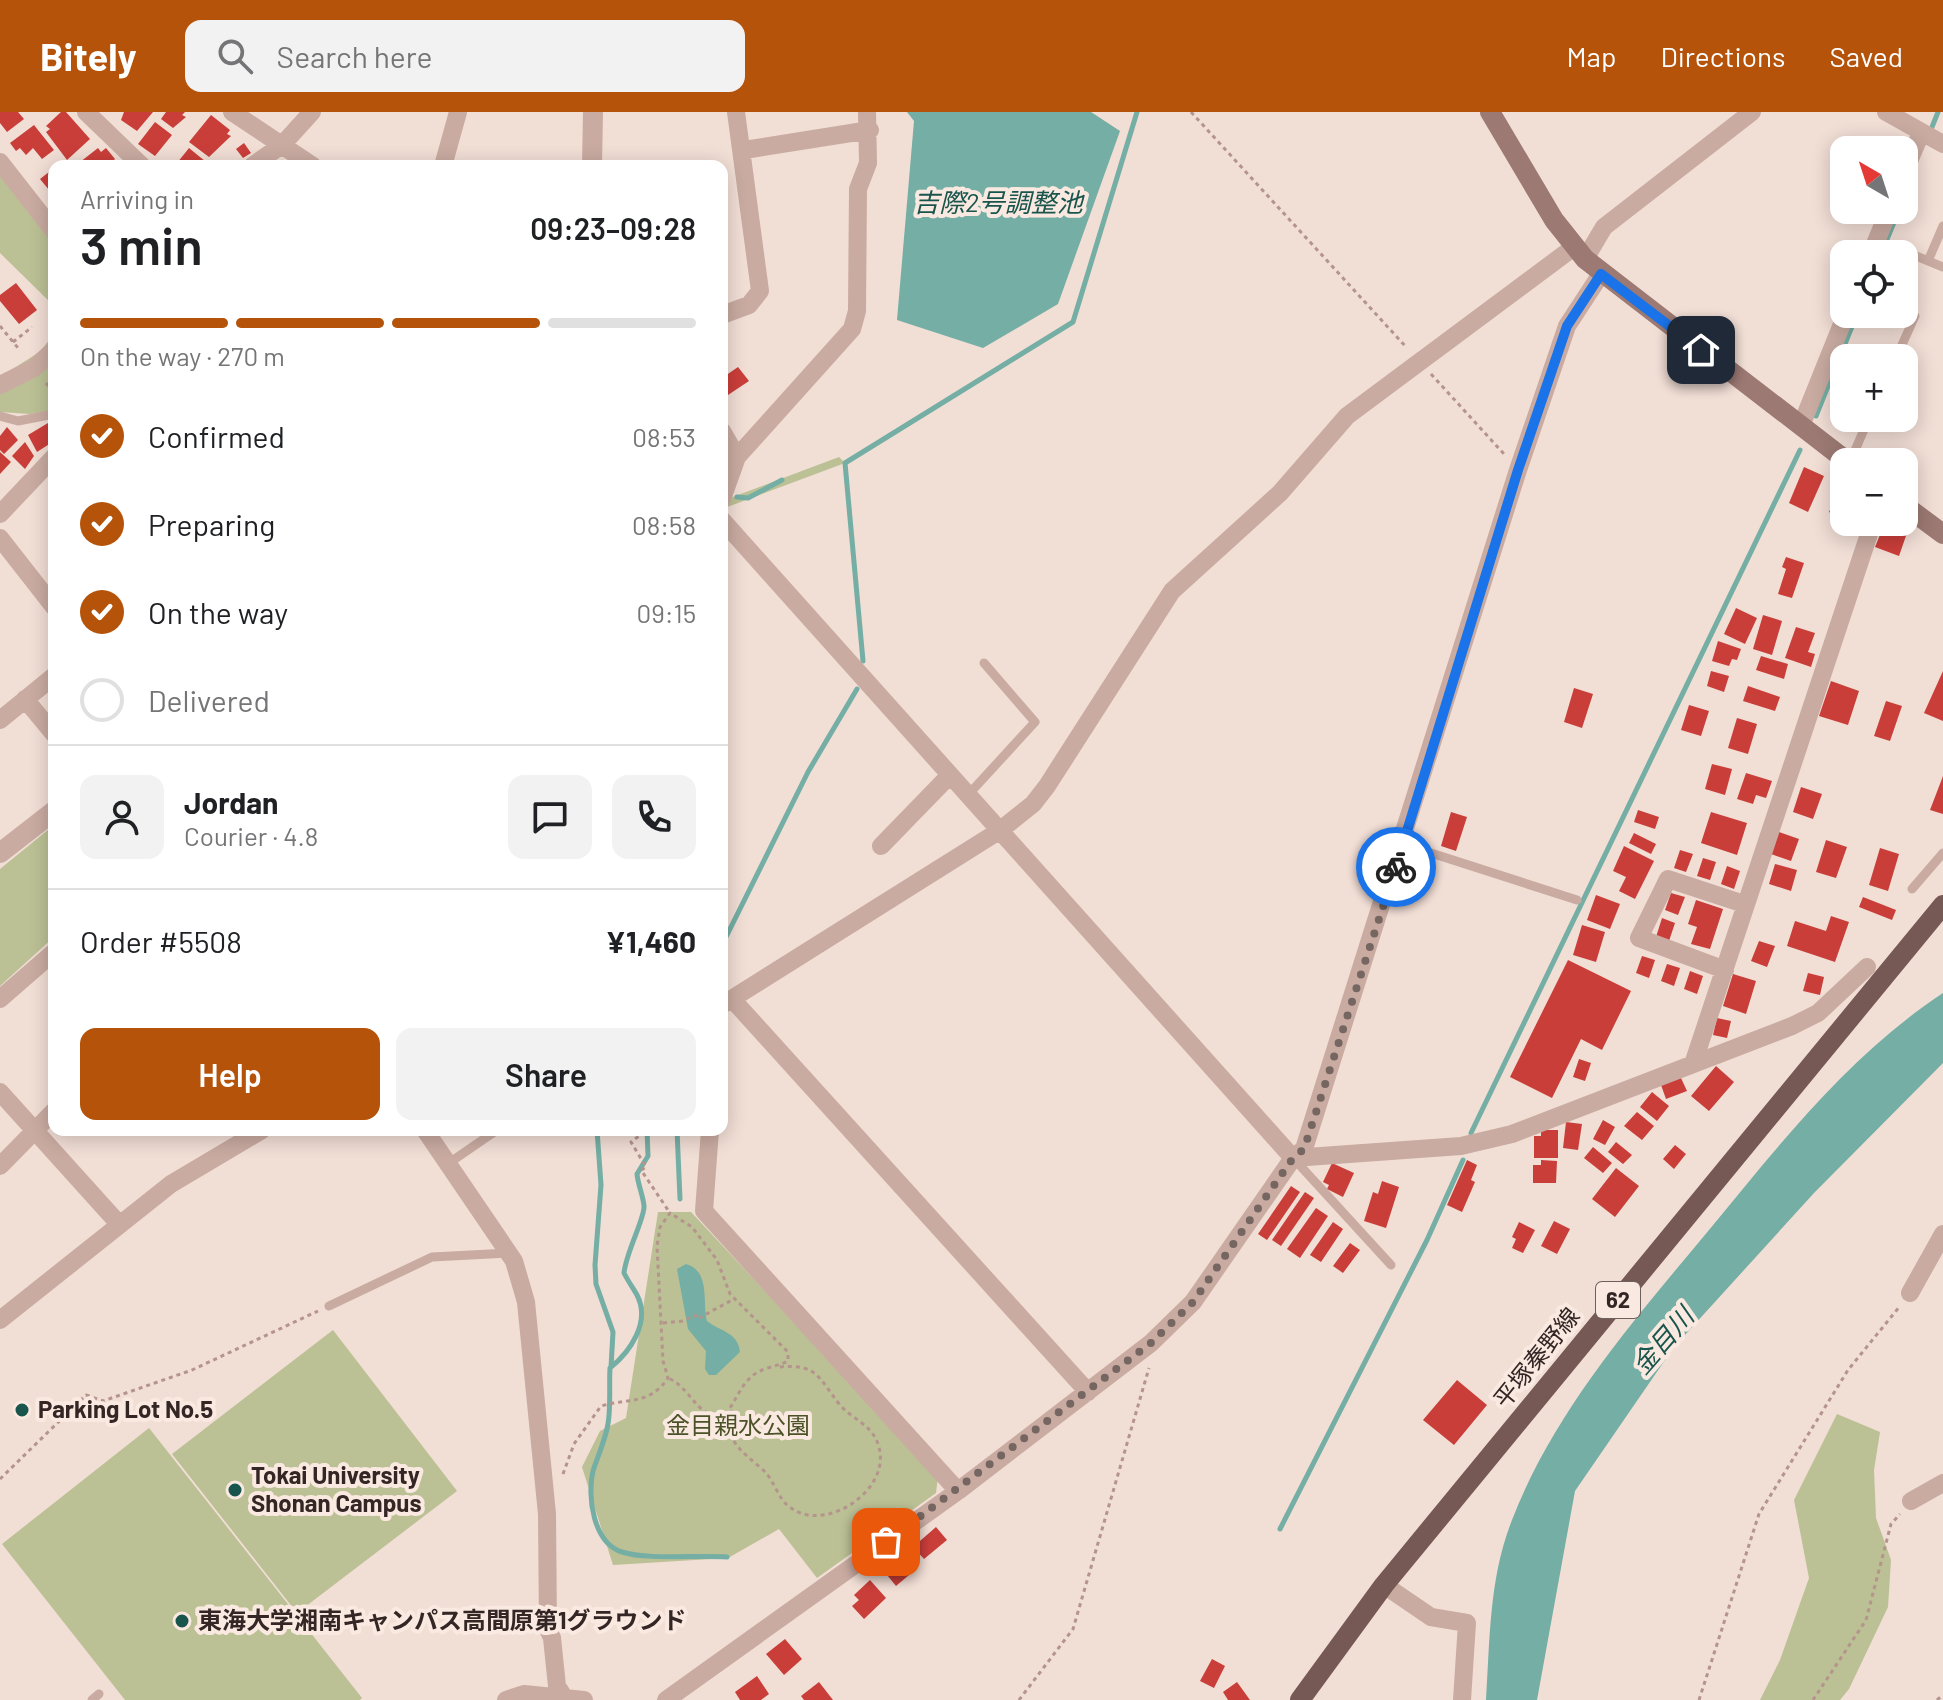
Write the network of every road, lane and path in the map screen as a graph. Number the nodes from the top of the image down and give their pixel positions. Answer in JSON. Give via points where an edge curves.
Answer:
{"nodes":[{"id":1,"x":86,"y":112,"type":"edge"},
{"id":2,"x":232,"y":112,"type":"edge"},
{"id":3,"x":312,"y":112,"type":"edge"},
{"id":4,"x":458,"y":112,"type":"edge"},
{"id":5,"x":593,"y":112,"type":"edge"},
{"id":6,"x":736,"y":112,"type":"edge"},
{"id":7,"x":1191,"y":112,"type":"edge"},
{"id":8,"x":1490,"y":112,"type":"edge"},
{"id":9,"x":1752,"y":112,"type":"edge"},
{"id":10,"x":1886,"y":112,"type":"edge"},
{"id":11,"x":868,"y":121,"type":"edge"},
{"id":12,"x":1932,"y":138,"type":"edge"},
{"id":13,"x":282,"y":145,"type":"junction"},
{"id":14,"x":744,"y":150,"type":"junction"},
{"id":15,"x":1918,"y":156,"type":"edge"},
{"id":16,"x":136,"y":160,"type":"edge"},
{"id":17,"x":261,"y":160,"type":"edge"},
{"id":18,"x":304,"y":160,"type":"edge"},
{"id":19,"x":445,"y":160,"type":"edge"},
{"id":20,"x":592,"y":160,"type":"edge"},
{"id":21,"x":0,"y":162,"type":"edge"},
{"id":22,"x":48,"y":223,"type":"edge"},
{"id":23,"x":1943,"y":226,"type":"edge"},
{"id":24,"x":1580,"y":253,"type":"junction"},
{"id":25,"x":1918,"y":257,"type":"edge"},
{"id":26,"x":1928,"y":261,"type":"junction"},
{"id":27,"x":1943,"y":267,"type":"edge"},
{"id":28,"x":1601,"y":274,"type":"junction"},
{"id":29,"x":728,"y":313,"type":"edge"},
{"id":30,"x":0,"y":326,"type":"edge"},
{"id":31,"x":32,"y":327,"type":"dead end"},
{"id":32,"x":1840,"y":328,"type":"edge"},
{"id":33,"x":13,"y":342,"type":"junction"},
{"id":34,"x":18,"y":348,"type":"dead end"},
{"id":35,"x":48,"y":355,"type":"edge"},
{"id":36,"x":1420,"y":362,"type":"junction"},
{"id":37,"x":0,"y":385,"type":"edge"},
{"id":38,"x":48,"y":415,"type":"edge"},
{"id":39,"x":0,"y":416,"type":"edge"},
{"id":40,"x":1801,"y":426,"type":"junction"},
{"id":41,"x":728,"y":441,"type":"edge"},
{"id":42,"x":1830,"y":448,"type":"edge"},
{"id":43,"x":737,"y":457,"type":"junction"},
{"id":44,"x":48,"y":463,"type":"edge"},
{"id":45,"x":1518,"y":470,"type":"junction"},
{"id":46,"x":728,"y":482,"type":"edge"},
{"id":47,"x":0,"y":514,"type":"edge"},
{"id":48,"x":1918,"y":515,"type":"edge"},
{"id":49,"x":728,"y":527,"type":"edge"},
{"id":50,"x":1943,"y":534,"type":"edge"},
{"id":51,"x":1868,"y":536,"type":"edge"},
{"id":52,"x":0,"y":538,"type":"edge"},
{"id":53,"x":48,"y":599,"type":"edge"},
{"id":54,"x":984,"y":663,"type":"dead end"},
{"id":55,"x":48,"y":681,"type":"edge"},
{"id":56,"x":25,"y":699,"type":"junction"},
{"id":57,"x":0,"y":720,"type":"edge"},
{"id":58,"x":48,"y":727,"type":"edge"},
{"id":59,"x":950,"y":775,"type":"junction"},
{"id":60,"x":968,"y":795,"type":"junction"},
{"id":61,"x":48,"y":816,"type":"edge"},
{"id":62,"x":999,"y":831,"type":"junction"},
{"id":63,"x":1403,"y":844,"type":"junction"},
{"id":64,"x":881,"y":846,"type":"dead end"},
{"id":65,"x":0,"y":853,"type":"edge"},
{"id":66,"x":1943,"y":853,"type":"edge"},
{"id":67,"x":1912,"y":889,"type":"dead end"},
{"id":68,"x":1577,"y":900,"type":"dead end"},
{"id":69,"x":1744,"y":904,"type":"junction"},
{"id":70,"x":1943,"y":905,"type":"edge"},
{"id":71,"x":48,"y":957,"type":"edge"},
{"id":72,"x":1867,"y":967,"type":"dead end"},
{"id":73,"x":1725,"y":970,"type":"junction"},
{"id":74,"x":0,"y":999,"type":"edge"},
{"id":75,"x":728,"y":1004,"type":"edge"},
{"id":76,"x":728,"y":1009,"type":"edge"},
{"id":77,"x":1694,"y":1061,"type":"junction"},
{"id":78,"x":0,"y":1092,"type":"edge"},
{"id":79,"x":48,"y":1117,"type":"edge"},
{"id":80,"x":34,"y":1130,"type":"junction"},
{"id":81,"x":252,"y":1136,"type":"edge"},
{"id":82,"x":429,"y":1136,"type":"edge"},
{"id":83,"x":488,"y":1136,"type":"edge"},
{"id":84,"x":639,"y":1136,"type":"edge"},
{"id":85,"x":710,"y":1136,"type":"edge"},
{"id":86,"x":1293,"y":1158,"type":"junction"},
{"id":87,"x":449,"y":1163,"type":"junction"},
{"id":88,"x":0,"y":1166,"type":"edge"},
{"id":89,"x":670,"y":1213,"type":"junction"},
{"id":90,"x":119,"y":1224,"type":"junction"},
{"id":91,"x":1943,"y":1234,"type":"edge"},
{"id":92,"x":509,"y":1253,"type":"junction"},
{"id":93,"x":1391,"y":1265,"type":"dead end"},
{"id":94,"x":1910,"y":1293,"type":"joint"},
{"id":95,"x":734,"y":1299,"type":"junction"},
{"id":96,"x":329,"y":1306,"type":"joint"},
{"id":97,"x":0,"y":1320,"type":"edge"},
{"id":98,"x":662,"y":1323,"type":"junction"},
{"id":99,"x":1151,"y":1343,"type":"junction"},
{"id":100,"x":777,"y":1367,"type":"junction"},
{"id":101,"x":668,"y":1378,"type":"junction"},
{"id":102,"x":1088,"y":1392,"type":"junction"},
{"id":103,"x":734,"y":1406,"type":"junction"},
{"id":104,"x":574,"y":1444,"type":"dead end"},
{"id":105,"x":0,"y":1479,"type":"edge"},
{"id":106,"x":1941,"y":1490,"type":"edge"},
{"id":107,"x":958,"y":1491,"type":"junction"},
{"id":108,"x":1911,"y":1501,"type":"joint"},
{"id":109,"x":1384,"y":1585,"type":"junction"},
{"id":110,"x":1943,"y":1695,"type":"edge"},
{"id":111,"x":572,"y":1699,"type":"edge"},
{"id":112,"x":506,"y":1700,"type":"edge"},
{"id":113,"x":666,"y":1700,"type":"edge"},
{"id":114,"x":1019,"y":1700,"type":"edge"},
{"id":115,"x":1300,"y":1700,"type":"edge"},
{"id":116,"x":1462,"y":1700,"type":"edge"},
{"id":117,"x":1699,"y":1700,"type":"edge"},
{"id":118,"x":1813,"y":1700,"type":"edge"},
{"id":119,"x":1937,"y":1700,"type":"edge"}],
"edges":[{"from":1,"to":16,"type":"street"},
{"from":2,"to":13,"type":"street"},
{"from":3,"to":13,"type":"street"},
{"from":4,"to":19,"type":"street"},
{"from":5,"to":20,"type":"street"},
{"from":6,"to":14,"type":"street"},
{"from":7,"to":36,"type":"path"},
{"from":8,"to":24,"type":"main road"},
{"from":9,"to":24,"type":"street","via":[[1604,227]]},
{"from":10,"to":12,"type":"street"},
{"from":11,"to":14,"type":"street"},
{"from":11,"to":43,"type":"street","via":[[868,163],[858,189],[857,311],[852,329]]},
{"from":12,"to":15,"type":"street"},
{"from":13,"to":17,"type":"street"},
{"from":13,"to":18,"type":"street"},
{"from":14,"to":29,"type":"street","via":[[760,291],[749,305]]},
{"from":21,"to":22,"type":"street"},
{"from":23,"to":26,"type":"lane"},
{"from":24,"to":28,"type":"main road"},
{"from":24,"to":36,"type":"street"},
{"from":25,"to":26,"type":"lane"},
{"from":26,"to":27,"type":"lane"},
{"from":28,"to":40,"type":"main road"},
{"from":28,"to":45,"type":"street","via":[[1567,326]]},
{"from":30,"to":33,"type":"path"},
{"from":31,"to":33,"type":"path"},
{"from":32,"to":40,"type":"street"},
{"from":33,"to":34,"type":"path"},
{"from":35,"to":37,"type":"street"},
{"from":36,"to":45,"type":"path"},
{"from":36,"to":62,"type":"street","via":[[1347,416],[1280,493],[1172,591],[1047,786]]},
{"from":38,"to":39,"type":"lane","via":[[18,421]]},
{"from":40,"to":42,"type":"main road"},
{"from":41,"to":43,"type":"street"},
{"from":43,"to":46,"type":"street"},
{"from":44,"to":47,"type":"street"},
{"from":45,"to":63,"type":"street"},
{"from":48,"to":50,"type":"main road"},
{"from":49,"to":59,"type":"street"},
{"from":51,"to":69,"type":"street"},
{"from":52,"to":53,"type":"street"},
{"from":54,"to":60,"type":"lane","via":[[1035,722]]},
{"from":55,"to":56,"type":"street"},
{"from":56,"to":57,"type":"street"},
{"from":56,"to":58,"type":"street"},
{"from":59,"to":60,"type":"street"},
{"from":59,"to":64,"type":"street"},
{"from":60,"to":62,"type":"street"},
{"from":61,"to":65,"type":"street"},
{"from":62,"to":75,"type":"street"},
{"from":62,"to":86,"type":"street"},
{"from":63,"to":68,"type":"lane"},
{"from":63,"to":86,"type":"street","via":[[1304,1149]]},
{"from":66,"to":67,"type":"lane"},
{"from":69,"to":73,"type":"street"},
{"from":69,"to":73,"type":"street","via":[[1668,879],[1639,938]]},
{"from":70,"to":109,"type":"main road","name":"平塚秦野線","number":"62"},
{"from":71,"to":74,"type":"street"},
{"from":72,"to":77,"type":"street","via":[[1818,1013]]},
{"from":73,"to":77,"type":"street"},
{"from":76,"to":102,"type":"street"},
{"from":77,"to":86,"type":"street","via":[[1512,1134],[1461,1146]]},
{"from":78,"to":80,"type":"street"},
{"from":79,"to":80,"type":"street"},
{"from":80,"to":88,"type":"street"},
{"from":80,"to":90,"type":"street"},
{"from":81,"to":90,"type":"street","via":[[171,1184]]},
{"from":82,"to":87,"type":"street"},
{"from":83,"to":87,"type":"lane"},
{"from":84,"to":89,"type":"path","via":[[631,1142],[646,1167],[641,1170]]},
{"from":85,"to":107,"type":"street","via":[[704,1211]]},
{"from":86,"to":93,"type":"lane"},
{"from":86,"to":99,"type":"street","via":[[1193,1302]]},
{"from":87,"to":92,"type":"street"},
{"from":89,"to":95,"type":"path","via":[[692,1227],[717,1260]]},
{"from":89,"to":98,"type":"path","via":[[660,1227],[657,1246]]},
{"from":90,"to":97,"type":"street"},
{"from":91,"to":94,"type":"street"},
{"from":92,"to":96,"type":"lane","via":[[432,1257]]},
{"from":92,"to":111,"type":"street","via":[[526,1302],[534,1363],[547,1514],[548,1629],[557,1686]]},
{"from":94,"to":117,"type":"path","via":[[1848,1370],[1759,1514]]},
{"from":95,"to":98,"type":"path","via":[[697,1319],[695,1315]]},
{"from":95,"to":100,"type":"path","via":[[788,1352],[788,1361]]},
{"from":96,"to":105,"type":"path","via":[[192,1370],[103,1401],[86,1395]]},
{"from":98,"to":101,"type":"path"},
{"from":99,"to":102,"type":"street"},
{"from":99,"to":114,"type":"path","via":[[1150,1364],[1073,1629]]},
{"from":100,"to":103,"type":"path","via":[[748,1380]]},
{"from":100,"to":103,"type":"path","via":[[796,1365],[813,1371],[840,1405],[870,1430],[878,1444],[879,1469],[861,1495],[832,1515],[793,1510],[731,1438]]},
{"from":101,"to":103,"type":"path","via":[[714,1418],[722,1418]]},
{"from":101,"to":104,"type":"path","via":[[653,1396],[603,1404]]},
{"from":102,"to":107,"type":"street"},
{"from":106,"to":108,"type":"street"},
{"from":107,"to":113,"type":"street"},
{"from":108,"to":118,"type":"path","via":[[1891,1524],[1866,1620]]},
{"from":109,"to":115,"type":"main road","name":"平塚秦野線","number":"62"},
{"from":109,"to":116,"type":"street","via":[[1431,1617],[1467,1623]]},
{"from":110,"to":119,"type":"path"},
{"from":111,"to":112,"type":"street","via":[[524,1694]]}]}
